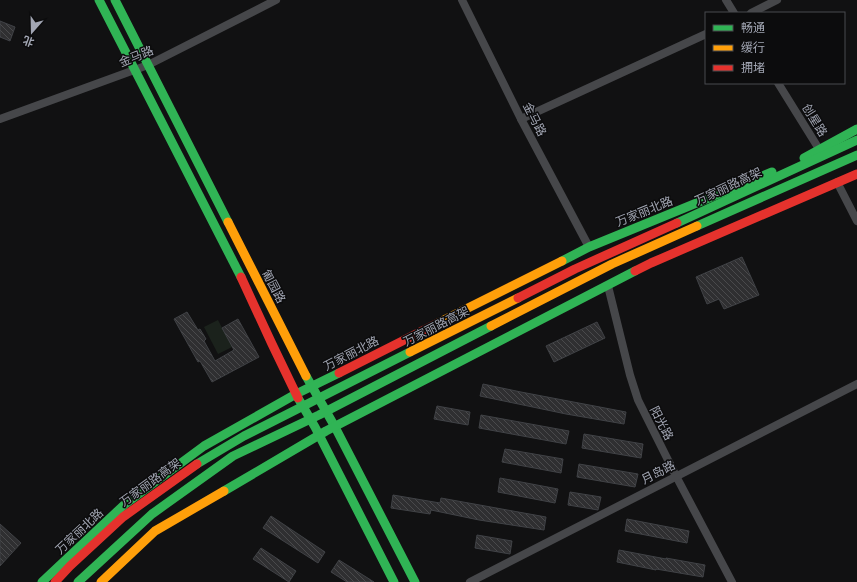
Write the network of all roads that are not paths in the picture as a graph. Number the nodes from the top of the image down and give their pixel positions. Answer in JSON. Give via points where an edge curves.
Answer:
{"nodes":[{"id":1,"x":98,"y":0,"type":"edge"},
{"id":2,"x":114,"y":0,"type":"edge"},
{"id":3,"x":276,"y":0,"type":"edge"},
{"id":4,"x":462,"y":0,"type":"edge"},
{"id":5,"x":726,"y":0,"type":"edge"},
{"id":6,"x":777,"y":0,"type":"edge"},
{"id":7,"x":733,"y":12,"type":"edge"},
{"id":8,"x":753,"y":12,"type":"edge"},
{"id":9,"x":705,"y":34,"type":"edge"},
{"id":10,"x":148,"y":66,"type":"junction"},
{"id":11,"x":135,"y":70,"type":"junction"},
{"id":12,"x":779,"y":84,"type":"edge"},
{"id":13,"x":0,"y":119,"type":"edge"},
{"id":14,"x":521,"y":119,"type":"junction"},
{"id":15,"x":857,"y":129,"type":"edge"},
{"id":16,"x":857,"y":140,"type":"edge"},
{"id":17,"x":819,"y":149,"type":"junction"},
{"id":18,"x":857,"y":155,"type":"edge"},
{"id":19,"x":857,"y":174,"type":"edge"},
{"id":20,"x":837,"y":182,"type":"junction"},
{"id":21,"x":857,"y":221,"type":"edge"},
{"id":22,"x":589,"y":247,"type":"junction"},
{"id":23,"x":608,"y":286,"type":"junction"},
{"id":24,"x":857,"y":384,"type":"edge"},
{"id":25,"x":312,"y":386,"type":"junction"},
{"id":26,"x":296,"y":394,"type":"junction"},
{"id":27,"x":335,"y":427,"type":"junction"},
{"id":28,"x":319,"y":436,"type":"junction"},
{"id":29,"x":676,"y":476,"type":"junction"},
{"id":30,"x":42,"y":582,"type":"edge"},
{"id":31,"x":56,"y":582,"type":"edge"},
{"id":32,"x":78,"y":582,"type":"edge"},
{"id":33,"x":101,"y":582,"type":"edge"},
{"id":34,"x":394,"y":582,"type":"edge"},
{"id":35,"x":415,"y":582,"type":"edge"},
{"id":36,"x":470,"y":582,"type":"edge"},
{"id":37,"x":732,"y":582,"type":"edge"}],
"edges":[{"from":1,"to":11,"type":"main road","name":"匍园路"},
{"from":2,"to":10,"type":"main road","name":"匍园路"},
{"from":3,"to":10,"type":"street","name":"金马路"},
{"from":4,"to":14,"type":"street","name":"金马路"},
{"from":5,"to":7,"type":"street"},
{"from":6,"to":8,"type":"street"},
{"from":9,"to":14,"type":"street"},
{"from":10,"to":11,"type":"street","name":"金马路"},
{"from":10,"to":25,"type":"main road","name":"匍园路"},
{"from":11,"to":13,"type":"street","name":"金马路"},
{"from":11,"to":26,"type":"main road","name":"匍园路","via":[[238,270]]},
{"from":12,"to":17,"type":"street","name":"创星路"},
{"from":14,"to":22,"type":"street","name":"金马路"},
{"from":15,"to":17,"type":"main road","name":"万家丽北路"},
{"from":16,"to":31,"type":"main road","name":"万家丽路高架","via":[[576,269],[244,436],[196,465],[123,517]]},
{"from":17,"to":22,"type":"main road","name":"万家丽北路","via":[[798,161]]},
{"from":18,"to":32,"type":"main road","name":"万家丽路高架","via":[[612,264],[319,415],[233,456],[152,514]]},
{"from":19,"to":20,"type":"main road"},
{"from":20,"to":21,"type":"street"},
{"from":20,"to":23,"type":"main road","via":[[651,263]]},
{"from":22,"to":25,"type":"main road","name":"万家丽北路"},
{"from":23,"to":27,"type":"main road"},
{"from":23,"to":29,"type":"street","name":"阳光路","via":[[638,400]]},
{"from":24,"to":29,"type":"street","name":"月岛路"},
{"from":25,"to":26,"type":"main road","name":"万家丽北路"},
{"from":25,"to":27,"type":"main road","name":"匍园路"},
{"from":26,"to":28,"type":"main road","name":"匍园路"},
{"from":26,"to":30,"type":"main road","name":"万家丽北路","via":[[204,446],[124,505]]},
{"from":27,"to":28,"type":"main road"},
{"from":27,"to":35,"type":"main road","name":"匍园路"},
{"from":28,"to":33,"type":"main road","via":[[155,531]]},
{"from":28,"to":34,"type":"main road","name":"匍园路"},
{"from":29,"to":36,"type":"street","name":"月岛路"},
{"from":29,"to":37,"type":"street","name":"阳光路"}]}
